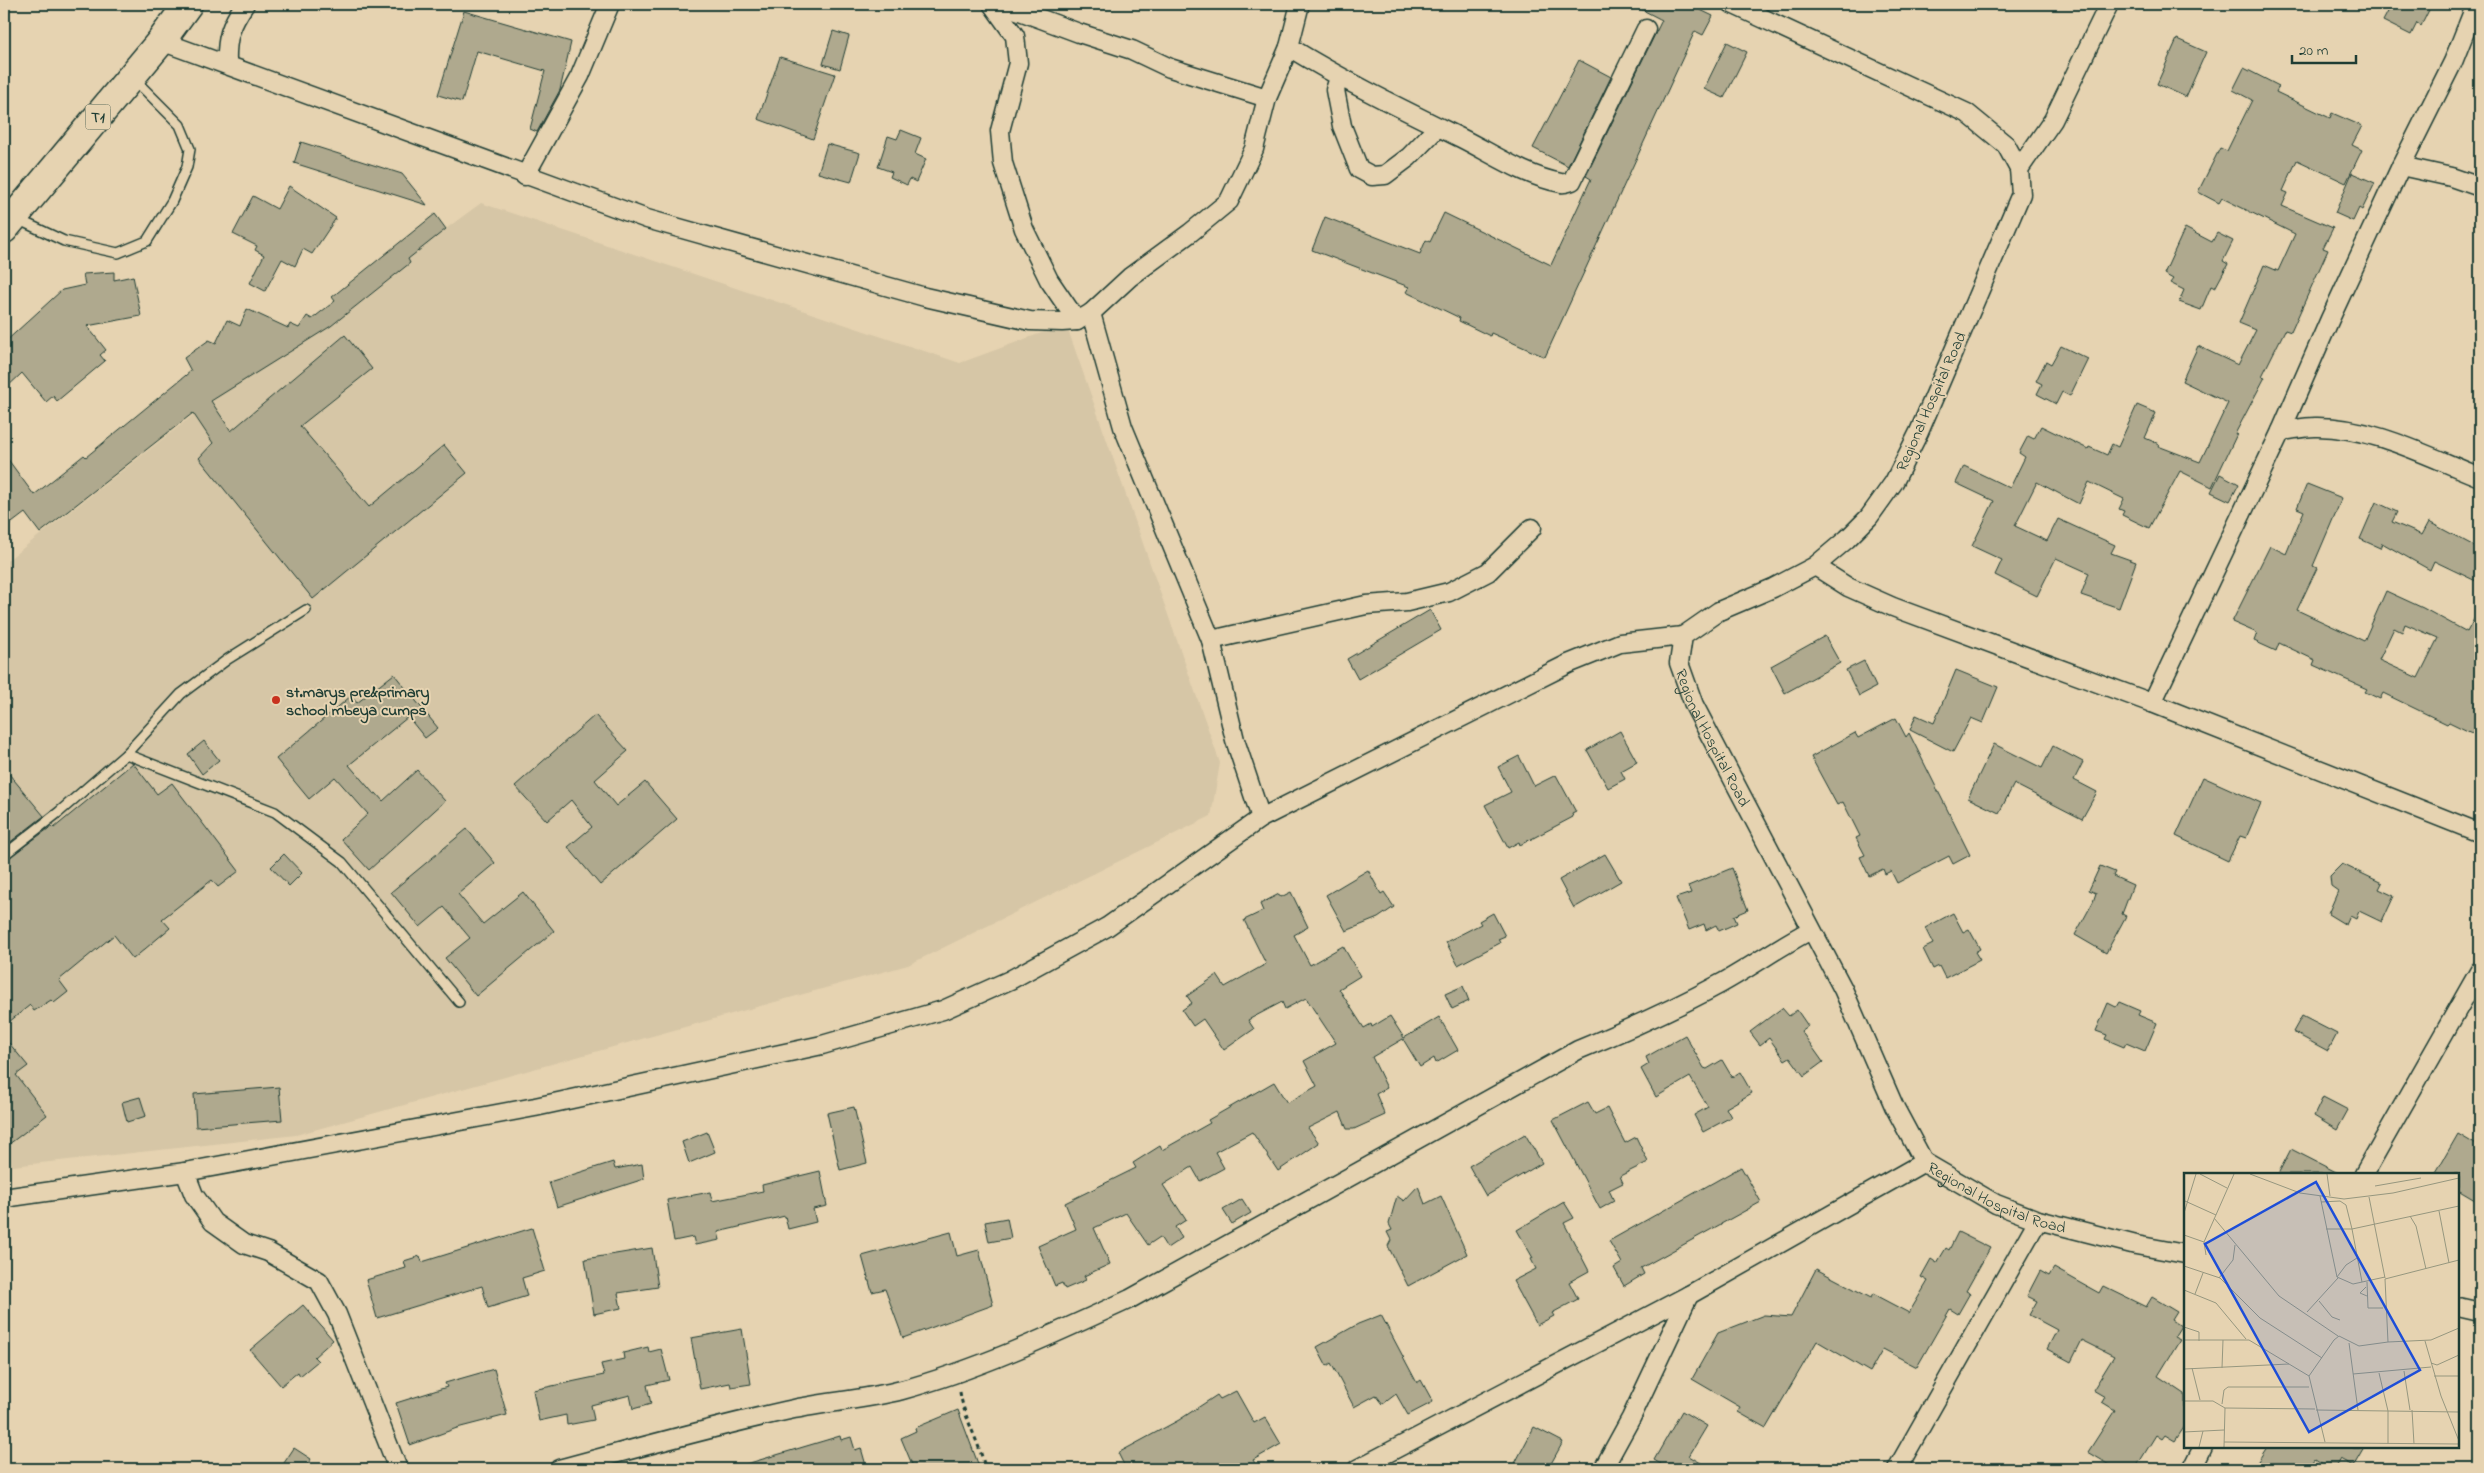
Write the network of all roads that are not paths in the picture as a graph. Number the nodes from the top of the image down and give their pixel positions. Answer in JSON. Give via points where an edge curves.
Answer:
{"nodes":[{"id":1,"x":188,"y":4,"type":"edge"},
{"id":2,"x":245,"y":4,"type":"edge"},
{"id":3,"x":610,"y":4,"type":"edge"},
{"id":4,"x":992,"y":4,"type":"edge"},
{"id":5,"x":1001,"y":4,"type":"edge"},
{"id":6,"x":1300,"y":4,"type":"edge"},
{"id":7,"x":1732,"y":4,"type":"edge"},
{"id":8,"x":2109,"y":4,"type":"edge"},
{"id":9,"x":2476,"y":4,"type":"edge"},
{"id":10,"x":1646,"y":29,"type":"dead end"},
{"id":11,"x":161,"y":41,"type":"junction"},
{"id":12,"x":1289,"y":47,"type":"junction"},
{"id":13,"x":227,"y":65,"type":"junction"},
{"id":14,"x":132,"y":76,"type":"junction"},
{"id":15,"x":1339,"y":78,"type":"junction"},
{"id":16,"x":1266,"y":98,"type":"junction"},
{"id":17,"x":1437,"y":128,"type":"junction"},
{"id":18,"x":2401,"y":166,"type":"junction"},
{"id":19,"x":2019,"y":169,"type":"junction"},
{"id":20,"x":525,"y":176,"type":"junction"},
{"id":21,"x":2480,"y":187,"type":"edge"},
{"id":22,"x":9,"y":223,"type":"edge"},
{"id":23,"x":1084,"y":317,"type":"junction"},
{"id":24,"x":2281,"y":432,"type":"junction"},
{"id":25,"x":2480,"y":478,"type":"edge"},
{"id":26,"x":1532,"y":528,"type":"dead end"},
{"id":27,"x":1815,"y":566,"type":"junction"},
{"id":28,"x":306,"y":610,"type":"dead end"},
{"id":29,"x":1683,"y":636,"type":"junction"},
{"id":30,"x":1211,"y":640,"type":"junction"},
{"id":31,"x":2152,"y":703,"type":"junction"},
{"id":32,"x":126,"y":754,"type":"junction"},
{"id":33,"x":1261,"y":818,"type":"junction"},
{"id":34,"x":2480,"y":833,"type":"edge"},
{"id":35,"x":4,"y":855,"type":"edge"},
{"id":36,"x":1812,"y":930,"type":"junction"},
{"id":37,"x":2480,"y":970,"type":"edge"},
{"id":38,"x":459,"y":1002,"type":"dead end"},
{"id":39,"x":1924,"y":1162,"type":"junction"},
{"id":40,"x":185,"y":1172,"type":"junction"},
{"id":41,"x":2365,"y":1173,"type":"edge"},
{"id":42,"x":4,"y":1198,"type":"edge"},
{"id":43,"x":2038,"y":1220,"type":"junction"},
{"id":44,"x":2184,"y":1254,"type":"edge"},
{"id":45,"x":1689,"y":1295,"type":"junction"},
{"id":46,"x":2459,"y":1307,"type":"edge"},
{"id":47,"x":2480,"y":1312,"type":"edge"},
{"id":48,"x":2202,"y":1448,"type":"edge"},
{"id":49,"x":398,"y":1469,"type":"edge"},
{"id":50,"x":560,"y":1469,"type":"edge"},
{"id":51,"x":1357,"y":1469,"type":"edge"},
{"id":52,"x":1603,"y":1469,"type":"edge"},
{"id":53,"x":1897,"y":1469,"type":"edge"},
{"id":54,"x":2192,"y":1469,"type":"edge"}],
"edges":[{"from":1,"to":11,"type":"highway","number":"T1"},
{"from":2,"to":13,"type":"street","via":[[233,22],[226,44]]},
{"from":3,"to":20,"type":"street","via":[[580,76]]},
{"from":4,"to":23,"type":"street","via":[[1015,36],[1018,63],[1000,131],[1003,163],[1024,229],[1049,280]]},
{"from":5,"to":16,"type":"street","via":[[1132,50],[1170,68]]},
{"from":6,"to":12,"type":"street"},
{"from":7,"to":19,"type":"street","name":"Regional Hospital Road","via":[[1967,113],[2006,146]]},
{"from":8,"to":19,"type":"street","via":[[2054,120]]},
{"from":9,"to":18,"type":"street","via":[[2453,62]]},
{"from":10,"to":17,"type":"street","via":[[1572,181],[1564,184],[1533,174]]},
{"from":11,"to":13,"type":"street"},
{"from":11,"to":14,"type":"highway","number":"T1"},
{"from":12,"to":15,"type":"street"},
{"from":12,"to":16,"type":"street"},
{"from":13,"to":20,"type":"street"},
{"from":14,"to":22,"type":"highway","number":"T1"},
{"from":14,"to":22,"type":"lane","via":[[180,125],[190,149],[187,167],[172,200],[148,241],[118,253],[64,241]]},
{"from":15,"to":17,"type":"street","via":[[1386,99]]},
{"from":15,"to":17,"type":"street","via":[[1335,90],[1342,126],[1359,169],[1372,176],[1385,175],[1409,157]]},
{"from":16,"to":23,"type":"street","via":[[1254,149],[1228,201]]},
{"from":18,"to":21,"type":"street"},
{"from":18,"to":24,"type":"street"},
{"from":19,"to":27,"type":"street","name":"Regional Hospital Road","via":[[2020,194],[1919,432],[1894,482],[1869,517]]},
{"from":20,"to":23,"type":"street","via":[[647,219],[925,297],[1030,321],[1062,322]]},
{"from":23,"to":30,"type":"street","via":[[1123,427]]},
{"from":24,"to":25,"type":"street","via":[[2316,427],[2355,432],[2404,446]]},
{"from":24,"to":31,"type":"street"},
{"from":26,"to":30,"type":"street","via":[[1488,572],[1449,592],[1407,602],[1366,605]]},
{"from":27,"to":29,"type":"street","name":"Regional Hospital Road","via":[[1719,611]]},
{"from":27,"to":31,"type":"street","via":[[1848,587],[1893,608]]},
{"from":28,"to":32,"type":"lane","via":[[228,659],[181,694]]},
{"from":29,"to":33,"type":"street","via":[[1620,643],[1568,664]]},
{"from":29,"to":36,"type":"street","name":"Regional Hospital Road","via":[[1679,664],[1694,705]]},
{"from":30,"to":33,"type":"street","via":[[1235,740]]},
{"from":31,"to":34,"type":"street"},
{"from":32,"to":35,"type":"lane"},
{"from":32,"to":38,"type":"lane","via":[[275,812],[342,862]]},
{"from":33,"to":40,"type":"street","via":[[1107,927],[1010,980],[943,1010],[822,1045],[544,1105]]},
{"from":36,"to":39,"type":"street","name":"Regional Hospital Road","via":[[1843,989],[1894,1106]]},
{"from":36,"to":50,"type":"street","via":[[1781,945],[1722,984],[1639,1025],[1578,1050],[1130,1299],[1065,1329],[957,1373],[901,1390],[794,1409]]},
{"from":37,"to":41,"type":"street"},
{"from":39,"to":43,"type":"street","name":"Regional Hospital Road","via":[[1996,1204]]},
{"from":39,"to":45,"type":"street"},
{"from":40,"to":42,"type":"street"},
{"from":40,"to":49,"type":"street","via":[[194,1195],[213,1222],[244,1244],[268,1252],[318,1281],[337,1314]]},
{"from":43,"to":44,"type":"street","name":"Regional Hospital Road"},
{"from":43,"to":53,"type":"street"},
{"from":45,"to":51,"type":"street"},
{"from":45,"to":52,"type":"street","via":[[1631,1418]]},
{"from":46,"to":47,"type":"street"},
{"from":48,"to":54,"type":"street"}]}
